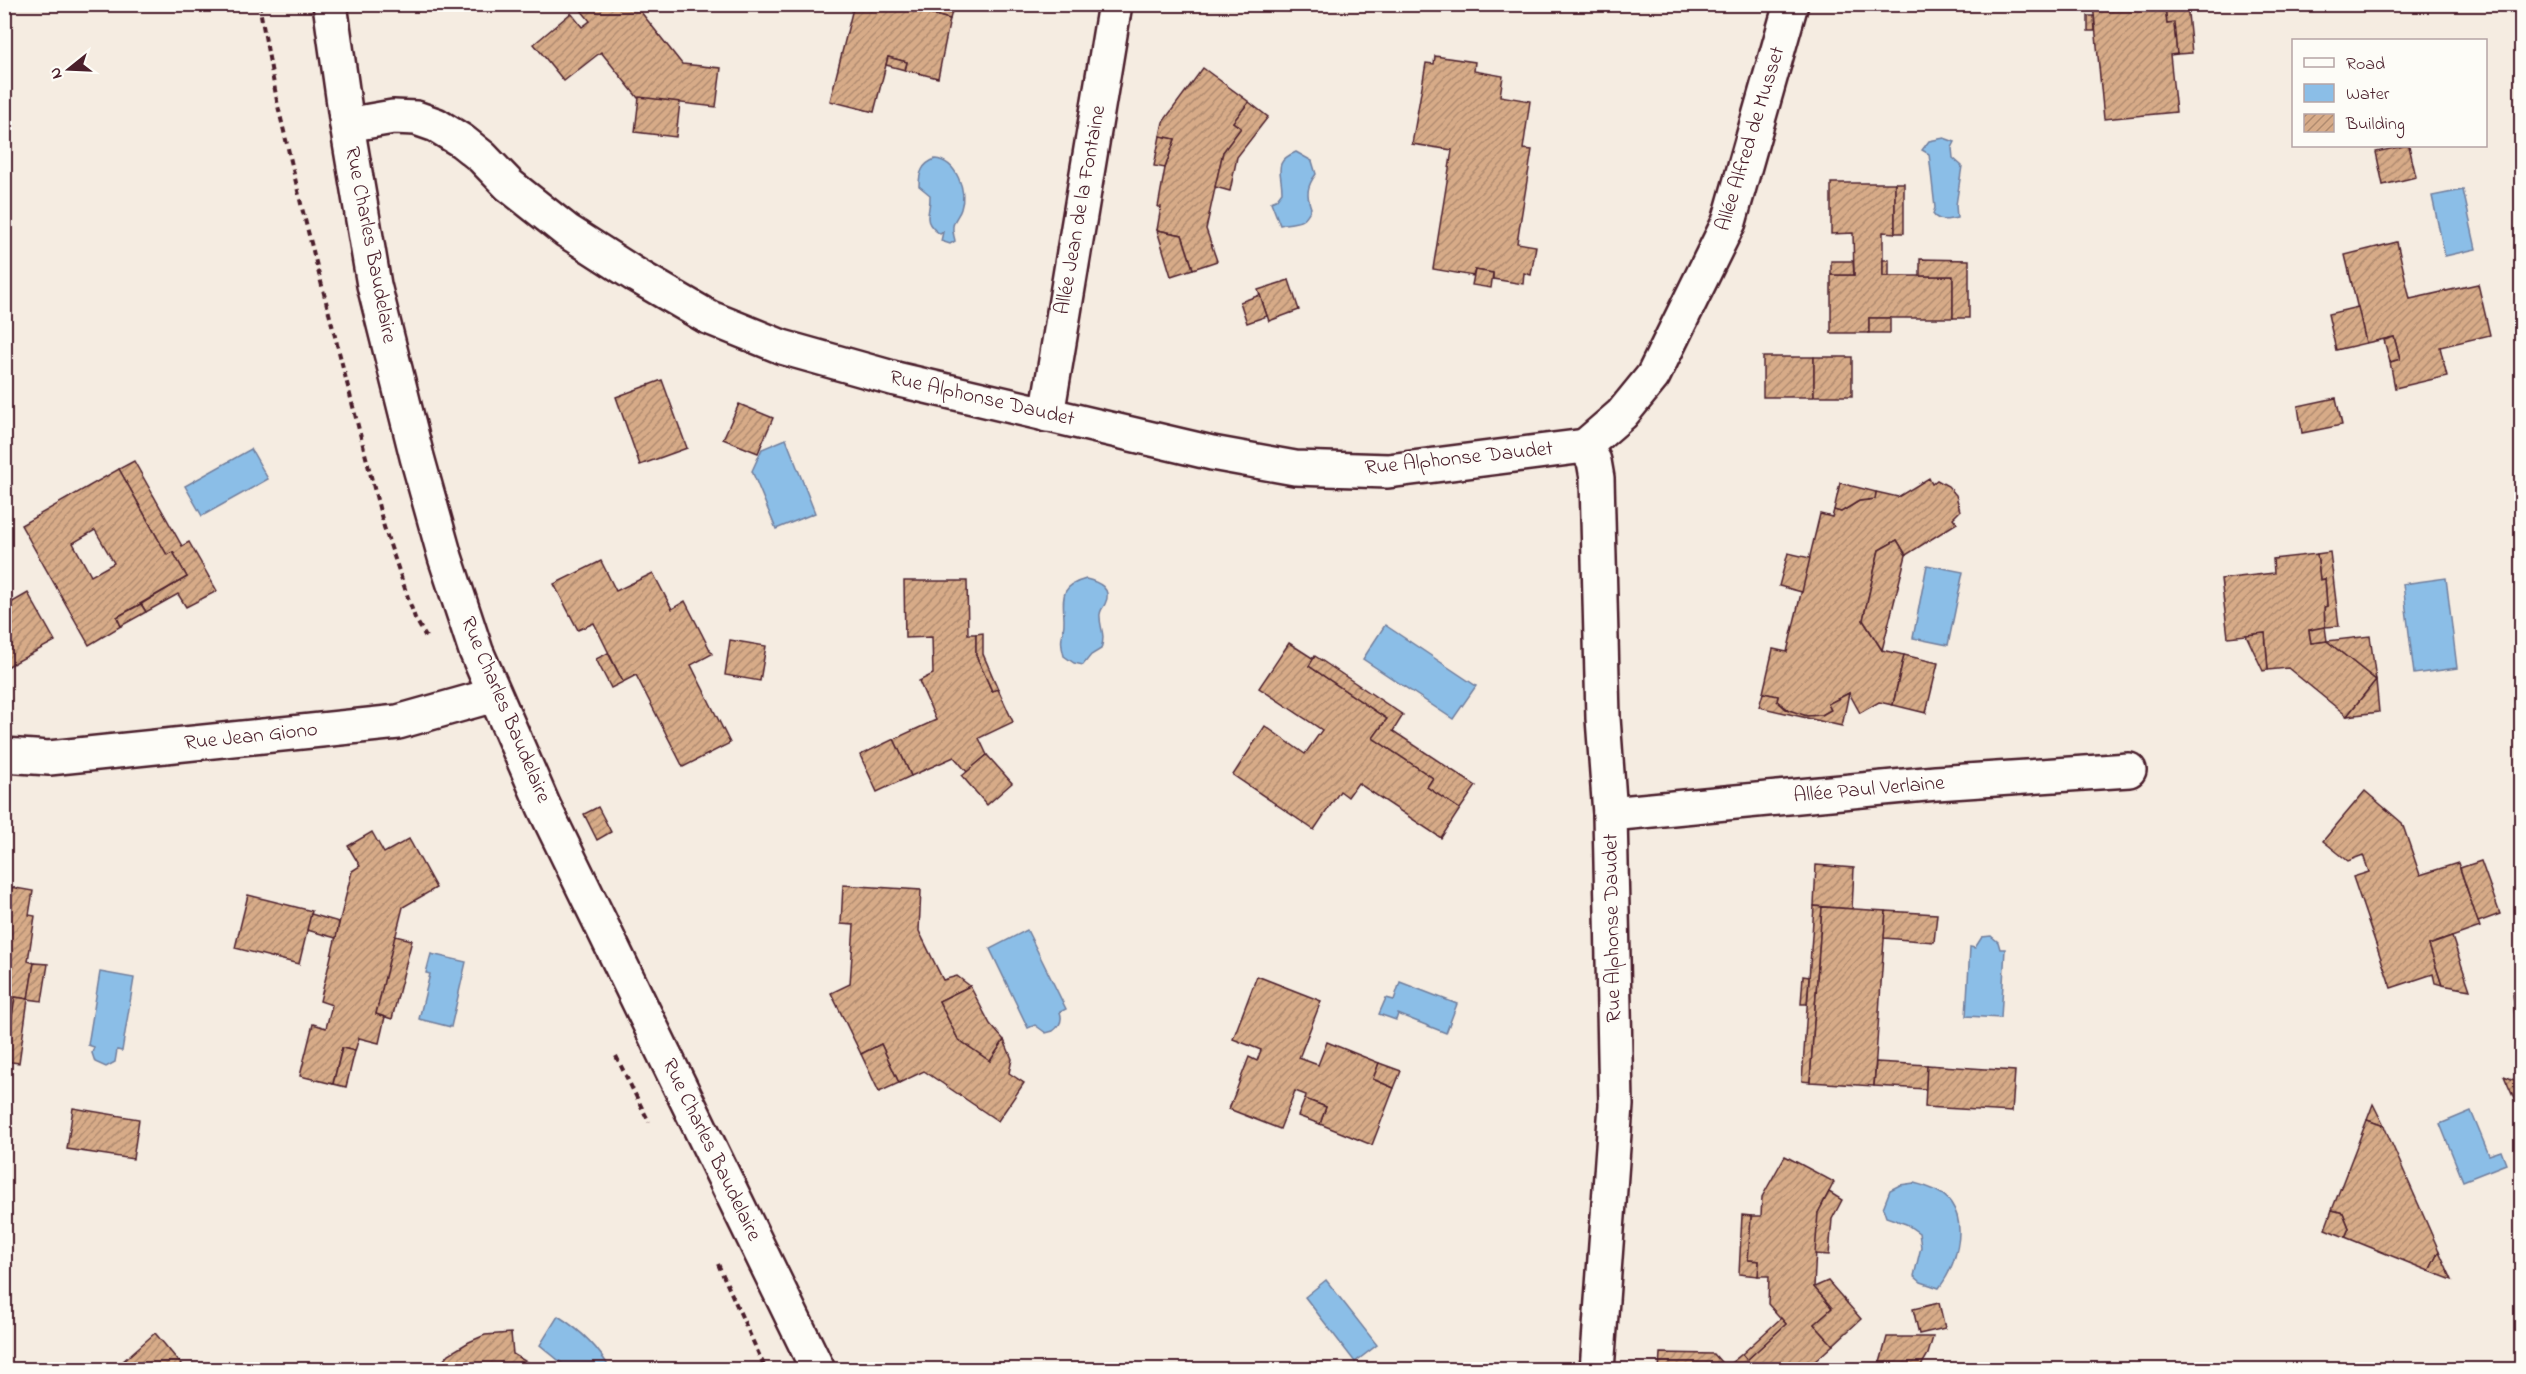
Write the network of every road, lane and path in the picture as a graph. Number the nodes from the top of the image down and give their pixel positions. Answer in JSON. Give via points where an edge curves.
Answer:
{"nodes":[{"id":1,"x":330,"y":4,"type":"edge"},
{"id":2,"x":1115,"y":4,"type":"edge"},
{"id":3,"x":1791,"y":4,"type":"edge"},
{"id":4,"x":347,"y":125,"type":"junction"},
{"id":5,"x":1047,"y":415,"type":"junction"},
{"id":6,"x":1585,"y":446,"type":"junction"},
{"id":7,"x":494,"y":695,"type":"junction"},
{"id":8,"x":4,"y":755,"type":"edge"},
{"id":9,"x":2129,"y":770,"type":"dead end"},
{"id":10,"x":1610,"y":814,"type":"junction"},
{"id":11,"x":818,"y":1370,"type":"edge"},
{"id":12,"x":1597,"y":1370,"type":"edge"}],
"edges":[{"from":1,"to":4,"type":"street","name":"Rue Charles Baudelaire"},
{"from":2,"to":5,"type":"street","name":"Allée Jean de la Fontaine"},
{"from":3,"to":6,"type":"street","name":"Allée Alfred de Musset","via":[[1729,222],[1653,376],[1622,414]]},
{"from":4,"to":5,"type":"street","name":"Rue Alphonse Daudet","via":[[393,117],[436,124],[482,157],[537,209],[634,274],[708,317],[782,348]]},
{"from":4,"to":7,"type":"street","name":"Rue Charles Baudelaire","via":[[374,285],[414,446],[449,567]]},
{"from":5,"to":6,"type":"street","name":"Rue Alphonse Daudet","via":[[1295,468],[1388,471]]},
{"from":6,"to":10,"type":"street","name":"Rue Alphonse Daudet","via":[[1597,478],[1603,718]]},
{"from":7,"to":8,"type":"street","name":"Rue Jean Giono","via":[[398,722],[50,758]]},
{"from":7,"to":11,"type":"street","name":"Rue Charles Baudelaire","via":[[544,807]]},
{"from":9,"to":10,"type":"street","name":"Allée Paul Verlaine","via":[[1936,783]]},
{"from":10,"to":12,"type":"street","name":"Rue Alphonse Daudet","via":[[1616,1105]]}]}
